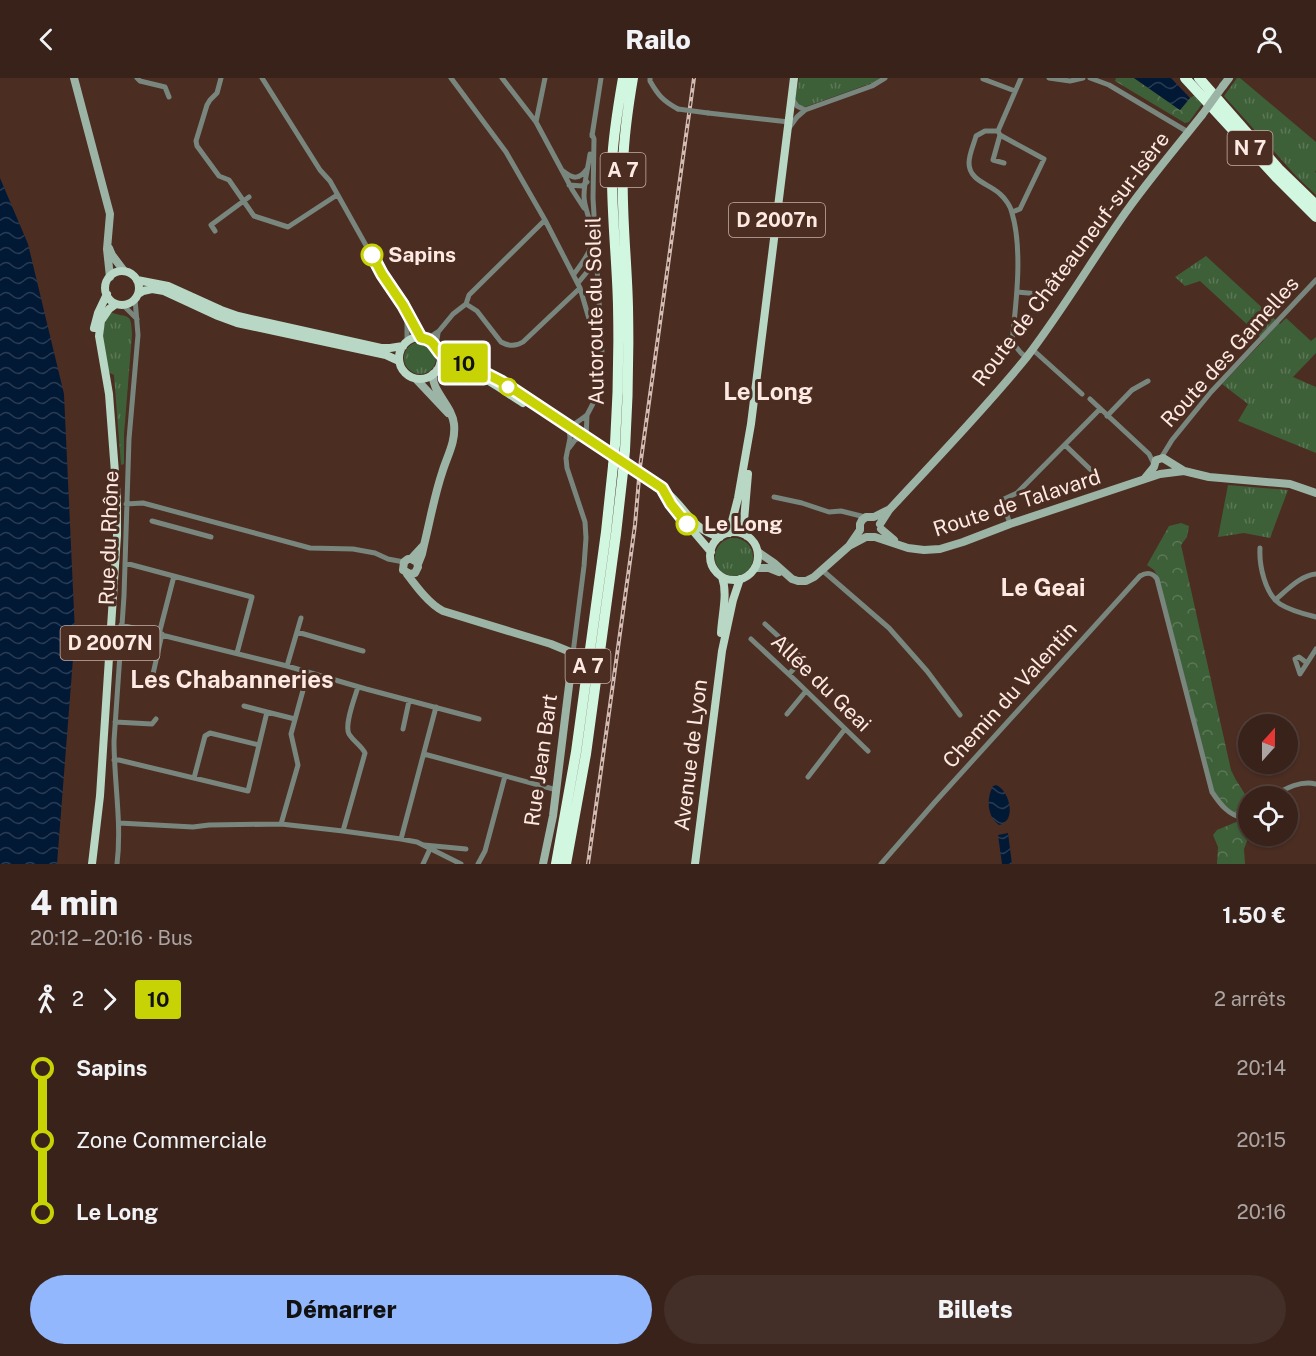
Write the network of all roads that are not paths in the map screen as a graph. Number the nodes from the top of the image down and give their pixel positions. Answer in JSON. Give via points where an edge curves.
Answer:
{"nodes":[{"id":1,"x":74,"y":78,"type":"edge"},
{"id":2,"x":137,"y":78,"type":"edge"},
{"id":3,"x":221,"y":78,"type":"edge"},
{"id":4,"x":262,"y":78,"type":"edge"},
{"id":5,"x":451,"y":78,"type":"edge"},
{"id":6,"x":502,"y":78,"type":"edge"},
{"id":7,"x":545,"y":78,"type":"edge"},
{"id":8,"x":601,"y":78,"type":"edge"},
{"id":9,"x":623,"y":78,"type":"edge"},
{"id":10,"x":633,"y":78,"type":"edge"},
{"id":11,"x":650,"y":78,"type":"edge"},
{"id":12,"x":794,"y":78,"type":"edge"},
{"id":13,"x":885,"y":78,"type":"edge"},
{"id":14,"x":1021,"y":78,"type":"edge"},
{"id":15,"x":1049,"y":78,"type":"edge"},
{"id":16,"x":1083,"y":78,"type":"edge"},
{"id":17,"x":1090,"y":78,"type":"edge"},
{"id":18,"x":1185,"y":78,"type":"edge"},
{"id":19,"x":1198,"y":78,"type":"edge"},
{"id":20,"x":1229,"y":78,"type":"edge"},
{"id":21,"x":983,"y":79,"type":"edge"},
{"id":22,"x":1015,"y":91,"type":"junction"},
{"id":23,"x":169,"y":97,"type":"dead end"},
{"id":24,"x":792,"y":99,"type":"junction"},
{"id":25,"x":805,"y":110,"type":"junction"},
{"id":26,"x":536,"y":122,"type":"junction"},
{"id":27,"x":789,"y":122,"type":"junction"},
{"id":28,"x":788,"y":132,"type":"junction"},
{"id":29,"x":1188,"y":132,"type":"junction"},
{"id":30,"x":999,"y":133,"type":"junction"},
{"id":31,"x":592,"y":134,"type":"junction"},
{"id":32,"x":1004,"y":163,"type":"dead end"},
{"id":33,"x":559,"y":167,"type":"junction"},
{"id":34,"x":588,"y":168,"type":"junction"},
{"id":35,"x":593,"y":175,"type":"junction"},
{"id":36,"x":575,"y":178,"type":"junction"},
{"id":37,"x":585,"y":184,"type":"junction"},
{"id":38,"x":569,"y":185,"type":"junction"},
{"id":39,"x":337,"y":195,"type":"junction"},
{"id":40,"x":593,"y":198,"type":"junction"},
{"id":41,"x":246,"y":199,"type":"junction"},
{"id":42,"x":1316,"y":205,"type":"edge"},
{"id":43,"x":585,"y":209,"type":"junction"},
{"id":44,"x":1012,"y":212,"type":"junction"},
{"id":45,"x":1316,"y":217,"type":"edge"},
{"id":46,"x":545,"y":220,"type":"junction"},
{"id":47,"x":215,"y":231,"type":"dead end"},
{"id":48,"x":107,"y":244,"type":"junction"},
{"id":49,"x":584,"y":260,"type":"junction"},
{"id":50,"x":596,"y":261,"type":"junction"},
{"id":51,"x":568,"y":263,"type":"junction"},
{"id":52,"x":124,"y":272,"type":"junction"},
{"id":53,"x":574,"y":274,"type":"junction"},
{"id":54,"x":110,"y":277,"type":"junction"},
{"id":55,"x":137,"y":279,"type":"junction"},
{"id":56,"x":1316,"y":280,"type":"edge"},
{"id":57,"x":579,"y":286,"type":"junction"},
{"id":58,"x":1017,"y":292,"type":"junction"},
{"id":59,"x":107,"y":294,"type":"junction"},
{"id":60,"x":1039,"y":294,"type":"dead end"},
{"id":61,"x":137,"y":297,"type":"junction"},
{"id":62,"x":120,"y":304,"type":"junction"},
{"id":63,"x":466,"y":304,"type":"junction"},
{"id":64,"x":407,"y":314,"type":"junction"},
{"id":65,"x":138,"y":321,"type":"junction"},
{"id":66,"x":439,"y":331,"type":"junction"},
{"id":67,"x":424,"y":338,"type":"junction"},
{"id":68,"x":405,"y":344,"type":"junction"},
{"id":69,"x":438,"y":349,"type":"junction"},
{"id":70,"x":1032,"y":350,"type":"junction"},
{"id":71,"x":1026,"y":357,"type":"junction"},
{"id":72,"x":399,"y":361,"type":"junction"},
{"id":73,"x":602,"y":363,"type":"junction"},
{"id":74,"x":435,"y":372,"type":"junction"},
{"id":75,"x":417,"y":379,"type":"junction"},
{"id":76,"x":1148,"y":381,"type":"dead end"},
{"id":77,"x":1082,"y":394,"type":"dead end"},
{"id":78,"x":1090,"y":399,"type":"dead end"},
{"id":79,"x":1100,"y":409,"type":"junction"},
{"id":80,"x":587,"y":416,"type":"junction"},
{"id":81,"x":1107,"y":416,"type":"junction"},
{"id":82,"x":454,"y":422,"type":"junction"},
{"id":83,"x":110,"y":423,"type":"junction"},
{"id":84,"x":751,"y":424,"type":"junction"},
{"id":85,"x":569,"y":428,"type":"junction"},
{"id":86,"x":584,"y":438,"type":"junction"},
{"id":87,"x":1065,"y":445,"type":"junction"},
{"id":88,"x":568,"y":450,"type":"junction"},
{"id":89,"x":1161,"y":462,"type":"junction"},
{"id":90,"x":618,"y":469,"type":"junction"},
{"id":91,"x":1091,"y":470,"type":"dead end"},
{"id":92,"x":1184,"y":471,"type":"junction"},
{"id":93,"x":1164,"y":473,"type":"junction"},
{"id":94,"x":1144,"y":480,"type":"junction"},
{"id":95,"x":662,"y":488,"type":"junction"},
{"id":96,"x":1316,"y":493,"type":"edge"},
{"id":97,"x":774,"y":497,"type":"dead end"},
{"id":98,"x":126,"y":504,"type":"junction"},
{"id":99,"x":889,"y":510,"type":"junction"},
{"id":100,"x":187,"y":516,"type":"junction"},
{"id":101,"x":855,"y":516,"type":"junction"},
{"id":102,"x":870,"y":517,"type":"junction"},
{"id":103,"x":152,"y":521,"type":"dead end"},
{"id":104,"x":1010,"y":524,"type":"junction"},
{"id":105,"x":880,"y":526,"type":"junction"},
{"id":106,"x":860,"y":527,"type":"junction"},
{"id":107,"x":183,"y":529,"type":"junction"},
{"id":108,"x":729,"y":533,"type":"junction"},
{"id":109,"x":747,"y":536,"type":"junction"},
{"id":110,"x":211,"y":537,"type":"dead end"},
{"id":111,"x":720,"y":537,"type":"junction"},
{"id":112,"x":870,"y":537,"type":"junction"},
{"id":113,"x":900,"y":544,"type":"junction"},
{"id":114,"x":424,"y":545,"type":"junction"},
{"id":115,"x":849,"y":546,"type":"junction"},
{"id":116,"x":1260,"y":548,"type":"dead end"},
{"id":117,"x":711,"y":552,"type":"junction"},
{"id":118,"x":758,"y":552,"type":"junction"},
{"id":119,"x":125,"y":563,"type":"junction"},
{"id":120,"x":406,"y":566,"type":"junction"},
{"id":121,"x":418,"y":568,"type":"junction"},
{"id":122,"x":755,"y":568,"type":"junction"},
{"id":123,"x":822,"y":570,"type":"junction"},
{"id":124,"x":1316,"y":574,"type":"edge"},
{"id":125,"x":786,"y":575,"type":"junction"},
{"id":126,"x":174,"y":576,"type":"junction"},
{"id":127,"x":722,"y":576,"type":"junction"},
{"id":128,"x":740,"y":579,"type":"junction"},
{"id":129,"x":422,"y":592,"type":"junction"},
{"id":130,"x":1275,"y":600,"type":"junction"},
{"id":131,"x":1316,"y":617,"type":"edge"},
{"id":132,"x":301,"y":618,"type":"dead end"},
{"id":133,"x":765,"y":624,"type":"dead end"},
{"id":134,"x":122,"y":625,"type":"junction"},
{"id":135,"x":297,"y":632,"type":"junction"},
{"id":136,"x":161,"y":634,"type":"junction"},
{"id":137,"x":751,"y":639,"type":"dead end"},
{"id":138,"x":1316,"y":649,"type":"edge"},
{"id":139,"x":363,"y":651,"type":"dead end"},
{"id":140,"x":722,"y":651,"type":"junction"},
{"id":141,"x":237,"y":653,"type":"junction"},
{"id":142,"x":573,"y":654,"type":"junction"},
{"id":143,"x":1307,"y":663,"type":"dead end"},
{"id":144,"x":287,"y":666,"type":"junction"},
{"id":145,"x":308,"y":672,"type":"junction"},
{"id":146,"x":153,"y":674,"type":"dead end"},
{"id":147,"x":789,"y":674,"type":"junction"},
{"id":148,"x":358,"y":687,"type":"junction"},
{"id":149,"x":806,"y":691,"type":"junction"},
{"id":150,"x":409,"y":700,"type":"junction"},
{"id":151,"x":244,"y":706,"type":"dead end"},
{"id":152,"x":436,"y":707,"type":"junction"},
{"id":153,"x":267,"y":712,"type":"junction"},
{"id":154,"x":787,"y":714,"type":"dead end"},
{"id":155,"x":960,"y":715,"type":"dead end"},
{"id":156,"x":479,"y":718,"type":"dead end"},
{"id":157,"x":156,"y":719,"type":"dead end"},
{"id":158,"x":295,"y":719,"type":"junction"},
{"id":159,"x":115,"y":722,"type":"junction"},
{"id":160,"x":402,"y":729,"type":"dead end"},
{"id":161,"x":845,"y":729,"type":"junction"},
{"id":162,"x":259,"y":745,"type":"junction"},
{"id":163,"x":868,"y":751,"type":"dead end"},
{"id":164,"x":424,"y":754,"type":"junction"},
{"id":165,"x":114,"y":760,"type":"junction"},
{"id":166,"x":505,"y":776,"type":"junction"},
{"id":167,"x":808,"y":777,"type":"dead end"},
{"id":168,"x":194,"y":778,"type":"junction"},
{"id":169,"x":1316,"y":784,"type":"edge"},
{"id":170,"x":1295,"y":786,"type":"edge"},
{"id":171,"x":557,"y":790,"type":"junction"},
{"id":172,"x":1238,"y":817,"type":"edge"},
{"id":173,"x":119,"y":823,"type":"junction"},
{"id":174,"x":281,"y":824,"type":"junction"},
{"id":175,"x":344,"y":831,"type":"junction"},
{"id":176,"x":401,"y":839,"type":"junction"},
{"id":177,"x":423,"y":845,"type":"junction"},
{"id":178,"x":430,"y":849,"type":"junction"},
{"id":179,"x":466,"y":849,"type":"dead end"},
{"id":180,"x":453,"y":862,"type":"edge"},
{"id":181,"x":92,"y":864,"type":"edge"},
{"id":182,"x":117,"y":864,"type":"edge"},
{"id":183,"x":423,"y":864,"type":"edge"},
{"id":184,"x":461,"y":864,"type":"edge"},
{"id":185,"x":478,"y":864,"type":"edge"},
{"id":186,"x":543,"y":864,"type":"edge"},
{"id":187,"x":556,"y":864,"type":"edge"},
{"id":188,"x":566,"y":864,"type":"edge"},
{"id":189,"x":695,"y":864,"type":"edge"},
{"id":190,"x":881,"y":864,"type":"edge"}],
"edges":[{"from":1,"to":48,"type":"street","via":[[110,214]]},
{"from":2,"to":23,"type":"street","via":[[165,87]]},
{"from":3,"to":41,"type":"street","via":[[217,93],[207,105],[196,146],[219,176],[229,180]]},
{"from":4,"to":39,"type":"street"},
{"from":5,"to":46,"type":"street","via":[[506,152]]},
{"from":6,"to":26,"type":"street"},
{"from":7,"to":26,"type":"street"},
{"from":8,"to":31,"type":"street"},
{"from":9,"to":90,"type":"highway","name":"Autoroute du Soleil","number":"A 7","bridge":true,"via":[[612,163]]},
{"from":10,"to":90,"type":"highway","name":"Autoroute du Soleil","number":"A 7","bridge":true,"via":[[623,164],[628,360],[625,450]]},
{"from":11,"to":27,"type":"street","bridge":true,"via":[[658,95],[678,109]]},
{"from":12,"to":24,"type":"main road","number":"D 2007n"},
{"from":13,"to":25,"type":"street"},
{"from":14,"to":22,"type":"street"},
{"from":15,"to":16,"type":"street"},
{"from":17,"to":29,"type":"street","via":[[1109,85]]},
{"from":18,"to":45,"type":"highway","number":"N 7"},
{"from":19,"to":42,"type":"highway","number":"N 7"},
{"from":20,"to":29,"type":"street","name":"Route de Châteauneuf-sur-Isère","bridge":true},
{"from":21,"to":22,"type":"street"},
{"from":22,"to":30,"type":"street"},
{"from":24,"to":25,"type":"street"},
{"from":24,"to":27,"type":"main road","number":"D 2007n"},
{"from":25,"to":28,"type":"street"},
{"from":26,"to":33,"type":"street"},
{"from":27,"to":28,"type":"main road","number":"D 2007n"},
{"from":28,"to":84,"type":"main road","number":"D 2007n"},
{"from":29,"to":70,"type":"street","name":"Route de Châteauneuf-sur-Isère","via":[[1121,218]]},
{"from":30,"to":32,"type":"street","via":[[993,160]]},
{"from":30,"to":44,"type":"street","via":[[1044,159],[1020,209]]},
{"from":30,"to":44,"type":"street","via":[[985,131],[976,136],[969,163],[974,175],[1001,195]]},
{"from":31,"to":34,"type":"street"},
{"from":31,"to":35,"type":"street"},
{"from":33,"to":36,"type":"street"},
{"from":33,"to":38,"type":"street"},
{"from":34,"to":36,"type":"street"},
{"from":34,"to":37,"type":"street"},
{"from":35,"to":37,"type":"street"},
{"from":35,"to":40,"type":"street"},
{"from":36,"to":37,"type":"street"},
{"from":37,"to":38,"type":"street"},
{"from":37,"to":40,"type":"street"},
{"from":37,"to":43,"type":"street"},
{"from":38,"to":43,"type":"street"},
{"from":39,"to":41,"type":"street","via":[[288,227],[254,216]]},
{"from":39,"to":64,"type":"street"},
{"from":40,"to":50,"type":"street"},
{"from":41,"to":47,"type":"street","via":[[211,225]]},
{"from":43,"to":49,"type":"street","via":[[592,237]]},
{"from":44,"to":58,"type":"street"},
{"from":46,"to":51,"type":"street"},
{"from":46,"to":63,"type":"street","via":[[469,295]]},
{"from":48,"to":52,"type":"street"},
{"from":48,"to":54,"type":"street"},
{"from":49,"to":51,"type":"street"},
{"from":49,"to":53,"type":"street"},
{"from":50,"to":57,"type":"street"},
{"from":50,"to":73,"type":"street"},
{"from":51,"to":53,"type":"street"},
{"from":52,"to":54,"type":"main road"},
{"from":52,"to":55,"type":"main road"},
{"from":53,"to":57,"type":"street"},
{"from":54,"to":59,"type":"main road"},
{"from":55,"to":61,"type":"main road"},
{"from":55,"to":68,"type":"main road","via":[[168,286],[238,316],[381,348]]},
{"from":56,"to":89,"type":"street","name":"Route des Gamelles","via":[[1211,392],[1168,446]]},
{"from":57,"to":63,"type":"street","via":[[518,345],[501,342],[477,311]]},
{"from":57,"to":73,"type":"street"},
{"from":58,"to":60,"type":"street"},
{"from":58,"to":71,"type":"street","via":[[1012,342]]},
{"from":59,"to":62,"type":"main road"},
{"from":59,"to":83,"type":"main road","number":"D 2007N","via":[[95,322],[94,336]]},
{"from":61,"to":62,"type":"main road"},
{"from":61,"to":65,"type":"street","name":"Rue du Rhône"},
{"from":61,"to":72,"type":"main road","via":[[143,291],[164,291],[237,323]]},
{"from":62,"to":65,"type":"street"},
{"from":62,"to":83,"type":"main road","number":"D 2007N","via":[[109,309],[101,321],[99,336]]},
{"from":63,"to":66,"type":"street"},
{"from":64,"to":67,"type":"street"},
{"from":64,"to":68,"type":"street"},
{"from":65,"to":98,"type":"street","name":"Rue du Rhône"},
{"from":66,"to":67,"type":"street"},
{"from":66,"to":69,"type":"street"},
{"from":67,"to":68,"type":"main road"},
{"from":67,"to":69,"type":"main road"},
{"from":68,"to":72,"type":"main road"},
{"from":69,"to":74,"type":"main road","via":[[440,362]]},
{"from":69,"to":85,"type":"main road","via":[[450,359],[490,375]]},
{"from":70,"to":71,"type":"street","name":"Route de Châteauneuf-sur-Isère"},
{"from":70,"to":77,"type":"street"},
{"from":71,"to":99,"type":"street","name":"Route de Châteauneuf-sur-Isère"},
{"from":72,"to":75,"type":"main road","via":[[404,372]]},
{"from":73,"to":80,"type":"street","via":[[598,394]]},
{"from":74,"to":75,"type":"main road"},
{"from":74,"to":82,"type":"street","via":[[433,383]]},
{"from":74,"to":85,"type":"main road","via":[[454,367],[472,373]]},
{"from":75,"to":82,"type":"street"},
{"from":76,"to":81,"type":"street","via":[[1132,390]]},
{"from":78,"to":79,"type":"street"},
{"from":79,"to":81,"type":"street"},
{"from":79,"to":87,"type":"street"},
{"from":80,"to":85,"type":"street"},
{"from":80,"to":86,"type":"street"},
{"from":81,"to":89,"type":"street"},
{"from":82,"to":114,"type":"street","via":[[453,444],[441,473]]},
{"from":83,"to":181,"type":"main road","number":"D 2007N","via":[[117,535],[101,787]]},
{"from":84,"to":108,"type":"main road","number":"D 2007n"},
{"from":84,"to":109,"type":"main road","number":"D 2007n","via":[[744,521]]},
{"from":85,"to":86,"type":"main road"},
{"from":85,"to":88,"type":"street","name":"Rue Jean Bart"},
{"from":86,"to":88,"type":"street","via":[[575,440]]},
{"from":86,"to":95,"type":"main road"},
{"from":87,"to":91,"type":"street"},
{"from":87,"to":104,"type":"street","via":[[1017,493],[1002,500]]},
{"from":88,"to":142,"type":"street","name":"Rue Jean Bart","via":[[567,468],[585,522],[586,538]]},
{"from":89,"to":92,"type":"street"},
{"from":89,"to":93,"type":"street","via":[[1157,473]]},
{"from":89,"to":93,"type":"street","via":[[1170,470]]},
{"from":89,"to":94,"type":"street"},
{"from":90,"to":187,"type":"highway","name":"Autoroute du Soleil","number":"A 7"},
{"from":90,"to":188,"type":"highway","name":"Autoroute du Soleil","number":"A 7","via":[[616,534],[586,754]]},
{"from":92,"to":93,"type":"street","name":"Route de Talavard"},
{"from":92,"to":96,"type":"street","via":[[1215,478],[1290,484]]},
{"from":93,"to":94,"type":"street","name":"Route de Talavard"},
{"from":94,"to":104,"type":"street","name":"Route de Talavard"},
{"from":95,"to":111,"type":"main road","via":[[698,527]]},
{"from":95,"to":117,"type":"main road"},
{"from":97,"to":101,"type":"street"},
{"from":98,"to":100,"type":"street","via":[[143,503]]},
{"from":98,"to":119,"type":"street","name":"Rue du Rhône"},
{"from":99,"to":102,"type":"street","name":"Route de Châteauneuf-sur-Isère"},
{"from":99,"to":105,"type":"street","name":"Route de Châteauneuf-sur-Isère"},
{"from":100,"to":107,"type":"street"},
{"from":100,"to":120,"type":"street","via":[[310,548],[375,553]]},
{"from":101,"to":102,"type":"street"},
{"from":101,"to":106,"type":"street"},
{"from":102,"to":105,"type":"street","name":"Route de Talavard"},
{"from":102,"to":106,"type":"street"},
{"from":103,"to":107,"type":"street"},
{"from":104,"to":113,"type":"street","name":"Route de Talavard","via":[[940,549]]},
{"from":105,"to":112,"type":"street","name":"Route de Châteauneuf-sur-Isère","via":[[878,535]]},
{"from":105,"to":113,"type":"street","name":"Route de Talavard"},
{"from":106,"to":112,"type":"street"},
{"from":106,"to":115,"type":"street"},
{"from":107,"to":110,"type":"street"},
{"from":108,"to":109,"type":"main road"},
{"from":108,"to":111,"type":"main road"},
{"from":109,"to":118,"type":"main road"},
{"from":111,"to":117,"type":"main road"},
{"from":112,"to":113,"type":"street","name":"Route de Talavard"},
{"from":112,"to":115,"type":"street"},
{"from":114,"to":120,"type":"street"},
{"from":114,"to":121,"type":"street"},
{"from":115,"to":123,"type":"street"},
{"from":116,"to":130,"type":"street","via":[[1263,574]]},
{"from":117,"to":127,"type":"main road","via":[[712,565]]},
{"from":118,"to":122,"type":"main road"},
{"from":118,"to":125,"type":"street"},
{"from":119,"to":126,"type":"street"},
{"from":119,"to":134,"type":"street","name":"Rue du Rhône"},
{"from":120,"to":121,"type":"street","via":[[417,562]]},
{"from":120,"to":121,"type":"street","via":[[413,574]]},
{"from":120,"to":129,"type":"street"},
{"from":121,"to":129,"type":"street"},
{"from":122,"to":125,"type":"street","via":[[769,568]]},
{"from":122,"to":128,"type":"main road"},
{"from":123,"to":125,"type":"street","via":[[801,582]]},
{"from":123,"to":155,"type":"street","via":[[889,628]]},
{"from":124,"to":130,"type":"street","via":[[1295,583]]},
{"from":126,"to":136,"type":"street"},
{"from":126,"to":141,"type":"street","via":[[252,597]]},
{"from":127,"to":128,"type":"main road"},
{"from":127,"to":140,"type":"main road","name":"Avenue de Lyon"},
{"from":128,"to":140,"type":"main road","name":"Avenue de Lyon"},
{"from":129,"to":142,"type":"street","via":[[443,611]]},
{"from":130,"to":131,"type":"street"},
{"from":132,"to":135,"type":"street"},
{"from":133,"to":147,"type":"street","via":[[803,658]]},
{"from":134,"to":136,"type":"street"},
{"from":134,"to":159,"type":"street","name":"Rue du Rhône"},
{"from":135,"to":139,"type":"street"},
{"from":135,"to":144,"type":"street"},
{"from":136,"to":141,"type":"street"},
{"from":136,"to":146,"type":"street"},
{"from":137,"to":147,"type":"street","name":"Allée du Geai"},
{"from":138,"to":143,"type":"street"},
{"from":140,"to":189,"type":"main road","name":"Avenue de Lyon"},
{"from":141,"to":144,"type":"street"},
{"from":142,"to":171,"type":"street","name":"Rue Jean Bart"},
{"from":144,"to":145,"type":"street"},
{"from":145,"to":148,"type":"street"},
{"from":145,"to":158,"type":"street"},
{"from":147,"to":149,"type":"street","name":"Allée du Geai"},
{"from":148,"to":150,"type":"street"},
{"from":148,"to":175,"type":"street","via":[[347,730],[364,753]]},
{"from":149,"to":154,"type":"street"},
{"from":149,"to":161,"type":"street","name":"Allée du Geai"},
{"from":150,"to":152,"type":"street"},
{"from":150,"to":160,"type":"street"},
{"from":151,"to":153,"type":"street"},
{"from":152,"to":156,"type":"street"},
{"from":152,"to":164,"type":"street"},
{"from":153,"to":158,"type":"street"},
{"from":153,"to":162,"type":"street"},
{"from":157,"to":159,"type":"street","via":[[152,724]]},
{"from":158,"to":174,"type":"street","via":[[291,734],[298,765]]},
{"from":159,"to":165,"type":"street","name":"Rue du Rhône"},
{"from":161,"to":163,"type":"street","name":"Allée du Geai"},
{"from":161,"to":167,"type":"street"},
{"from":162,"to":168,"type":"street","via":[[210,733],[205,736]]},
{"from":162,"to":168,"type":"street","via":[[248,791]]},
{"from":164,"to":166,"type":"street"},
{"from":164,"to":176,"type":"street"},
{"from":165,"to":168,"type":"street"},
{"from":165,"to":173,"type":"street","name":"Rue du Rhône"},
{"from":166,"to":171,"type":"street"},
{"from":166,"to":185,"type":"street"},
{"from":169,"to":170,"type":"street"},
{"from":171,"to":186,"type":"street","name":"Rue Jean Bart"},
{"from":172,"to":190,"type":"street","name":"Chemin du Valentin","via":[[1225,810],[1212,792],[1157,579],[1144,573]]},
{"from":173,"to":174,"type":"street","via":[[193,827]]},
{"from":173,"to":182,"type":"street","name":"Rue du Rhône"},
{"from":174,"to":175,"type":"street"},
{"from":175,"to":176,"type":"street"},
{"from":176,"to":177,"type":"street"},
{"from":177,"to":178,"type":"street"},
{"from":177,"to":179,"type":"street"},
{"from":178,"to":180,"type":"street"},
{"from":178,"to":183,"type":"street"},
{"from":180,"to":184,"type":"street"}]}
